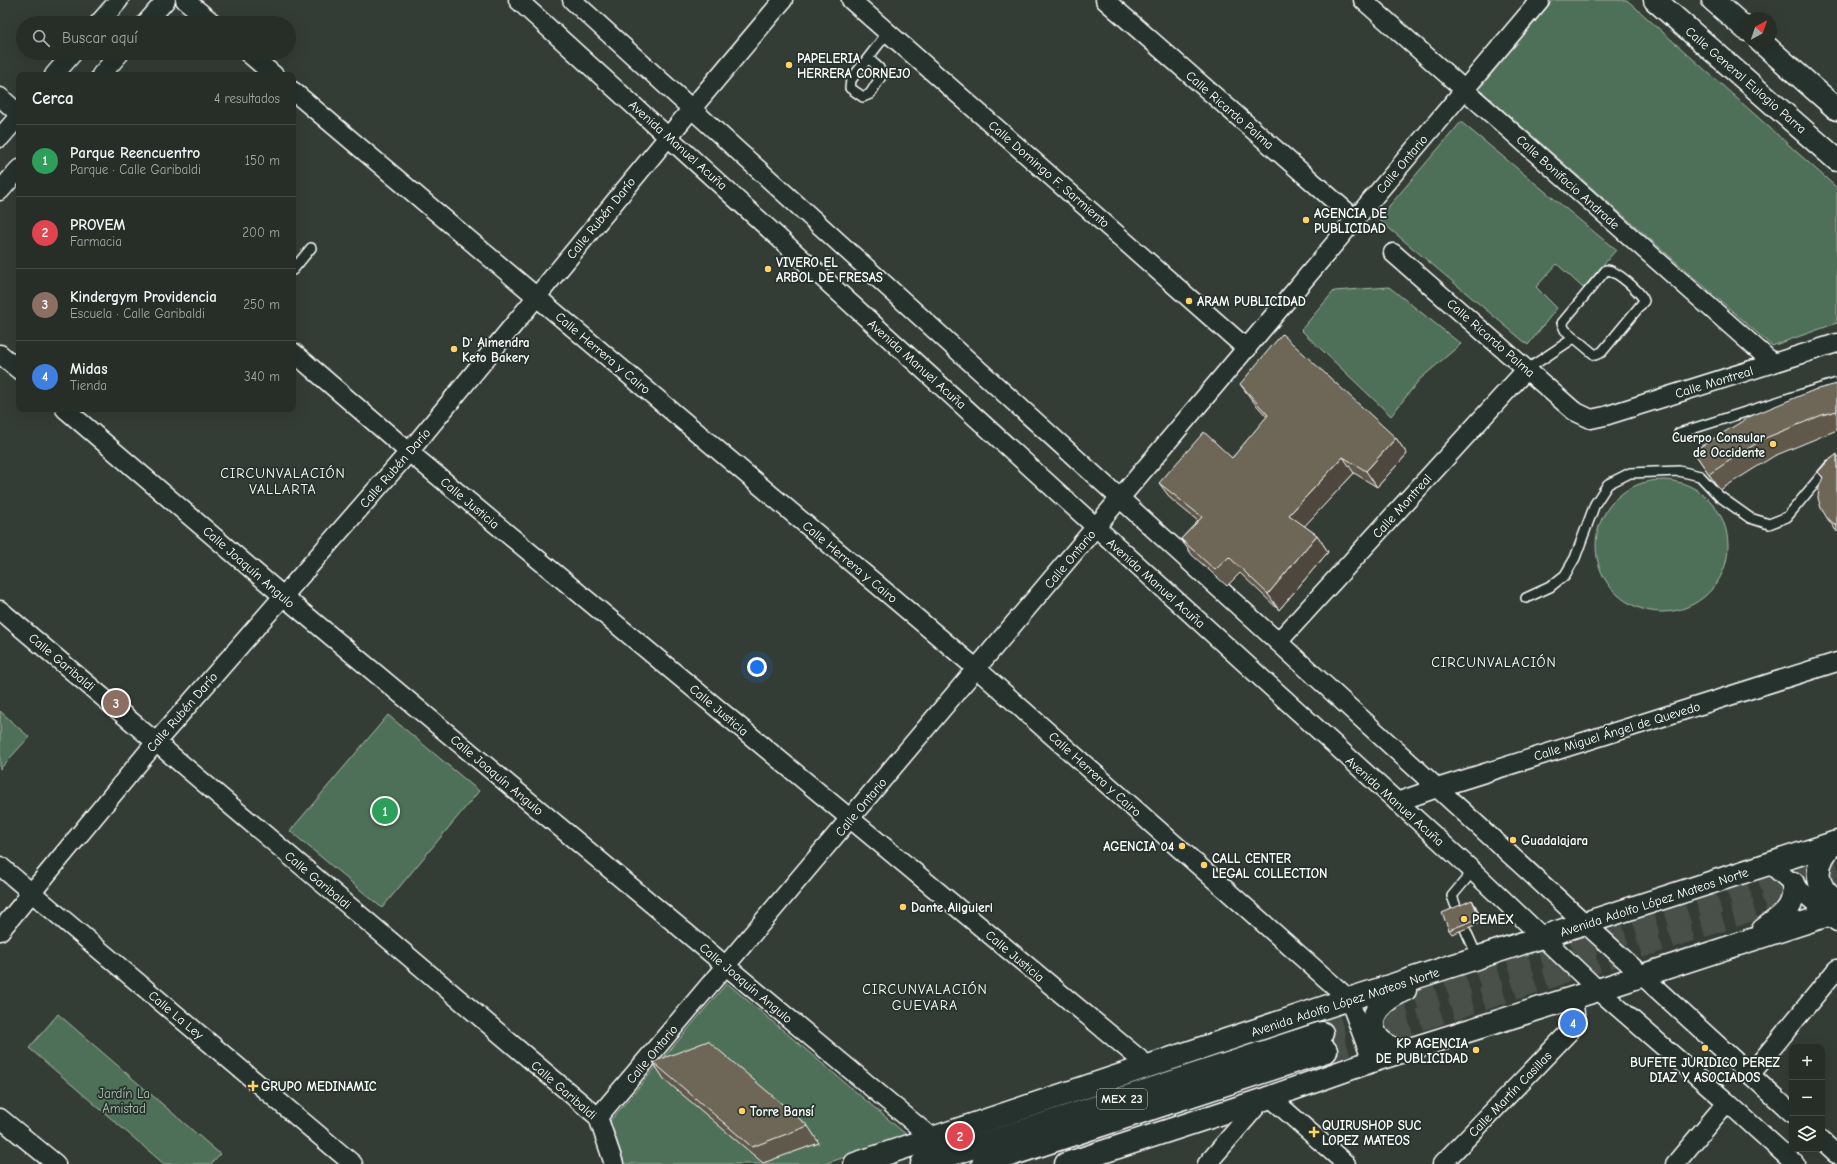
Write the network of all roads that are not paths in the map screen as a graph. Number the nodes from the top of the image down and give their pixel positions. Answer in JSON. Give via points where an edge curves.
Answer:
{"nodes":[{"id":1,"x":119,"y":0,"type":"edge"},
{"id":2,"x":166,"y":0,"type":"edge"},
{"id":3,"x":186,"y":0,"type":"edge"},
{"id":4,"x":518,"y":0,"type":"edge"},
{"id":5,"x":572,"y":0,"type":"edge"},
{"id":6,"x":783,"y":0,"type":"edge"},
{"id":7,"x":851,"y":0,"type":"edge"},
{"id":8,"x":1106,"y":0,"type":"edge"},
{"id":9,"x":1363,"y":0,"type":"edge"},
{"id":10,"x":1540,"y":0,"type":"edge"},
{"id":11,"x":1655,"y":0,"type":"edge"},
{"id":12,"x":1713,"y":0,"type":"edge"},
{"id":13,"x":105,"y":16,"type":"edge"},
{"id":14,"x":152,"y":16,"type":"edge"},
{"id":15,"x":205,"y":16,"type":"edge"},
{"id":16,"x":1741,"y":25,"type":"edge"},
{"id":17,"x":888,"y":32,"type":"junction"},
{"id":18,"x":1768,"y":48,"type":"edge"},
{"id":19,"x":868,"y":58,"type":"dead end"},
{"id":20,"x":68,"y":60,"type":"edge"},
{"id":21,"x":114,"y":60,"type":"edge"},
{"id":22,"x":256,"y":60,"type":"edge"},
{"id":23,"x":57,"y":72,"type":"edge"},
{"id":24,"x":104,"y":72,"type":"edge"},
{"id":25,"x":270,"y":72,"type":"edge"},
{"id":26,"x":1464,"y":90,"type":"junction"},
{"id":27,"x":296,"y":94,"type":"edge"},
{"id":28,"x":0,"y":97,"type":"edge"},
{"id":29,"x":693,"y":108,"type":"junction"},
{"id":30,"x":1837,"y":109,"type":"edge"},
{"id":31,"x":10,"y":122,"type":"edge"},
{"id":32,"x":668,"y":137,"type":"junction"},
{"id":33,"x":1837,"y":160,"type":"edge"},
{"id":34,"x":16,"y":172,"type":"edge"},
{"id":35,"x":0,"y":191,"type":"edge"},
{"id":36,"x":1355,"y":219,"type":"junction"},
{"id":37,"x":311,"y":248,"type":"dead end"},
{"id":38,"x":1393,"y":252,"type":"dead end"},
{"id":39,"x":296,"y":266,"type":"edge"},
{"id":40,"x":537,"y":298,"type":"junction"},
{"id":41,"x":1574,"y":338,"type":"junction"},
{"id":42,"x":1837,"y":342,"type":"edge"},
{"id":43,"x":1247,"y":349,"type":"junction"},
{"id":44,"x":0,"y":354,"type":"edge"},
{"id":45,"x":296,"y":355,"type":"edge"},
{"id":46,"x":1774,"y":363,"type":"junction"},
{"id":47,"x":16,"y":367,"type":"edge"},
{"id":48,"x":1526,"y":370,"type":"junction"},
{"id":49,"x":1837,"y":383,"type":"edge"},
{"id":50,"x":68,"y":412,"type":"edge"},
{"id":51,"x":1591,"y":419,"type":"joint"},
{"id":52,"x":1679,"y":433,"type":"dead end"},
{"id":53,"x":409,"y":452,"type":"junction"},
{"id":54,"x":1837,"y":462,"type":"edge"},
{"id":55,"x":1121,"y":499,"type":"junction"},
{"id":56,"x":1096,"y":528,"type":"junction"},
{"id":57,"x":283,"y":596,"type":"junction"},
{"id":58,"x":1526,"y":598,"type":"dead end"},
{"id":59,"x":0,"y":610,"type":"edge"},
{"id":60,"x":1278,"y":642,"type":"junction"},
{"id":61,"x":1837,"y":662,"type":"edge"},
{"id":62,"x":977,"y":669,"type":"junction"},
{"id":63,"x":156,"y":742,"type":"junction"},
{"id":64,"x":1437,"y":788,"type":"junction"},
{"id":65,"x":1397,"y":802,"type":"junction"},
{"id":66,"x":850,"y":819,"type":"junction"},
{"id":67,"x":1836,"y":842,"type":"edge"},
{"id":68,"x":1770,"y":864,"type":"junction"},
{"id":69,"x":0,"y":866,"type":"edge"},
{"id":70,"x":1473,"y":872,"type":"junction"},
{"id":71,"x":1793,"y":883,"type":"junction"},
{"id":72,"x":31,"y":892,"type":"junction"},
{"id":73,"x":1458,"y":912,"type":"edge"},
{"id":74,"x":1835,"y":912,"type":"edge"},
{"id":75,"x":1585,"y":924,"type":"junction"},
{"id":76,"x":1465,"y":929,"type":"edge"},
{"id":77,"x":0,"y":931,"type":"edge"},
{"id":78,"x":1543,"y":938,"type":"junction"},
{"id":79,"x":1753,"y":939,"type":"junction"},
{"id":80,"x":1478,"y":958,"type":"junction"},
{"id":81,"x":726,"y":966,"type":"junction"},
{"id":82,"x":1837,"y":969,"type":"edge"},
{"id":83,"x":1429,"y":975,"type":"junction"},
{"id":84,"x":1642,"y":976,"type":"junction"},
{"id":85,"x":1598,"y":990,"type":"junction"},
{"id":86,"x":1572,"y":998,"type":"junction"},
{"id":87,"x":1349,"y":999,"type":"junction"},
{"id":88,"x":1400,"y":1052,"type":"junction"},
{"id":89,"x":1372,"y":1062,"type":"junction"},
{"id":90,"x":1148,"y":1066,"type":"junction"},
{"id":91,"x":1750,"y":1075,"type":"junction"},
{"id":92,"x":1266,"y":1099,"type":"junction"},
{"id":93,"x":1727,"y":1102,"type":"junction"},
{"id":94,"x":1789,"y":1110,"type":"edge"},
{"id":95,"x":598,"y":1117,"type":"junction"},
{"id":96,"x":0,"y":1118,"type":"edge"},
{"id":97,"x":932,"y":1138,"type":"junction"},
{"id":98,"x":1825,"y":1143,"type":"edge"},
{"id":99,"x":1837,"y":1154,"type":"edge"},
{"id":100,"x":860,"y":1163,"type":"edge"},
{"id":101,"x":56,"y":1164,"type":"edge"},
{"id":102,"x":353,"y":1164,"type":"edge"},
{"id":103,"x":614,"y":1164,"type":"edge"},
{"id":104,"x":922,"y":1164,"type":"edge"},
{"id":105,"x":983,"y":1164,"type":"edge"},
{"id":106,"x":1066,"y":1164,"type":"edge"},
{"id":107,"x":1207,"y":1164,"type":"edge"},
{"id":108,"x":1346,"y":1164,"type":"edge"},
{"id":109,"x":1442,"y":1164,"type":"edge"},
{"id":110,"x":1675,"y":1164,"type":"edge"},
{"id":111,"x":1795,"y":1164,"type":"edge"}],
"edges":[{"from":1,"to":13,"type":"street"},
{"from":2,"to":14,"type":"street"},
{"from":3,"to":15,"type":"street"},
{"from":4,"to":32,"type":"street","name":"Avenida Manuel Acuña"},
{"from":5,"to":29,"type":"street"},
{"from":6,"to":29,"type":"street","name":"Calle Rubén Darío"},
{"from":7,"to":17,"type":"street","name":"Calle Domingo F. Sarmiento"},
{"from":8,"to":36,"type":"street","name":"Calle Ricardo Palma"},
{"from":9,"to":26,"type":"street","name":"Calle Bonifacio Andrade"},
{"from":10,"to":26,"type":"street","name":"Calle Ontario"},
{"from":11,"to":33,"type":"main road","name":"Calle General Eulogio Parra"},
{"from":12,"to":16,"type":"main road"},
{"from":17,"to":19,"type":"lane"},
{"from":17,"to":43,"type":"street","name":"Calle Domingo F. Sarmiento"},
{"from":18,"to":30,"type":"main road"},
{"from":20,"to":23,"type":"street"},
{"from":21,"to":24,"type":"street"},
{"from":22,"to":25,"type":"street"},
{"from":26,"to":36,"type":"street","name":"Calle Ontario"},
{"from":26,"to":46,"type":"street","name":"Calle Bonifacio Andrade"},
{"from":27,"to":40,"type":"street","name":"Calle Herrera y Cairo"},
{"from":28,"to":31,"type":"street"},
{"from":29,"to":32,"type":"street","name":"Calle Rubén Darío"},
{"from":29,"to":55,"type":"street"},
{"from":32,"to":40,"type":"street","name":"Calle Rubén Darío"},
{"from":32,"to":56,"type":"street","name":"Avenida Manuel Acuña"},
{"from":34,"to":35,"type":"street"},
{"from":36,"to":43,"type":"street","name":"Calle Ontario"},
{"from":37,"to":39,"type":"lane"},
{"from":38,"to":48,"type":"street","name":"Calle Ricardo Palma"},
{"from":40,"to":53,"type":"street","name":"Calle Rubén Darío"},
{"from":40,"to":62,"type":"street","name":"Calle Herrera y Cairo"},
{"from":41,"to":41,"type":"lane","via":[[1592,353],[1599,354],[1642,305],[1643,298],[1614,271],[1606,270],[1564,319],[1562,327]]},
{"from":41,"to":48,"type":"lane"},
{"from":42,"to":46,"type":"street","name":"Calle Montreal"},
{"from":43,"to":55,"type":"street","name":"Calle Ontario"},
{"from":44,"to":47,"type":"street"},
{"from":45,"to":53,"type":"street","name":"Calle Justicia"},
{"from":46,"to":51,"type":"street","name":"Calle Montreal"},
{"from":48,"to":51,"type":"street","name":"Calle Ricardo Palma","via":[[1574,411]]},
{"from":48,"to":60,"type":"street","name":"Calle Montreal"},
{"from":49,"to":52,"type":"lane"},
{"from":50,"to":57,"type":"street","name":"Calle Joaquín Angulo"},
{"from":53,"to":57,"type":"street","name":"Calle Rubén Darío"},
{"from":53,"to":66,"type":"street","name":"Calle Justicia"},
{"from":54,"to":58,"type":"lane","via":[[1830,465],[1787,517],[1769,524],[1750,518],[1719,496],[1700,476],[1679,472],[1630,472],[1608,484],[1595,504],[1575,558],[1565,575],[1550,587]]},
{"from":55,"to":56,"type":"street","name":"Calle Ontario"},
{"from":55,"to":60,"type":"street"},
{"from":56,"to":62,"type":"street","name":"Calle Ontario"},
{"from":56,"to":65,"type":"street","name":"Avenida Manuel Acuña"},
{"from":57,"to":63,"type":"street","name":"Calle Rubén Darío"},
{"from":57,"to":81,"type":"street","name":"Calle Joaquín Angulo"},
{"from":59,"to":63,"type":"street","name":"Calle Garibaldi"},
{"from":60,"to":64,"type":"street"},
{"from":61,"to":64,"type":"street","name":"Calle Miguel Ángel de Quevedo"},
{"from":62,"to":66,"type":"street","name":"Calle Ontario"},
{"from":62,"to":87,"type":"street","name":"Calle Herrera y Cairo"},
{"from":63,"to":72,"type":"street","name":"Calle Rubén Darío"},
{"from":63,"to":95,"type":"street","name":"Calle Garibaldi"},
{"from":64,"to":65,"type":"street","name":"Calle Miguel Ángel de Quevedo"},
{"from":64,"to":75,"type":"street"},
{"from":65,"to":70,"type":"street","name":"Avenida Manuel Acuña"},
{"from":66,"to":81,"type":"street","name":"Calle Ontario"},
{"from":66,"to":90,"type":"street","name":"Calle Justicia"},
{"from":67,"to":68,"type":"main road","name":"Avenida Adolfo López Mateos Norte"},
{"from":67,"to":74,"type":"main road","via":[[1822,857],[1818,873]]},
{"from":68,"to":71,"type":"street"},
{"from":68,"to":75,"type":"main road","name":"Avenida Adolfo López Mateos Norte"},
{"from":69,"to":72,"type":"street","name":"Calle La Ley"},
{"from":70,"to":73,"type":"lane","via":[[1452,896]]},
{"from":70,"to":78,"type":"street","name":"Avenida Manuel Acuña"},
{"from":71,"to":74,"type":"street"},
{"from":71,"to":79,"type":"main road","via":[[1793,901],[1789,908]]},
{"from":72,"to":77,"type":"street","name":"Calle Rubén Darío"},
{"from":72,"to":102,"type":"street","name":"Calle La Ley"},
{"from":74,"to":79,"type":"main road"},
{"from":75,"to":78,"type":"main road","name":"Avenida Adolfo López Mateos Norte"},
{"from":75,"to":84,"type":"street"},
{"from":76,"to":80,"type":"lane"},
{"from":78,"to":80,"type":"main road","name":"Avenida Adolfo López Mateos Norte"},
{"from":78,"to":85,"type":"street","name":"Avenida Manuel Acuña"},
{"from":79,"to":84,"type":"main road"},
{"from":80,"to":83,"type":"main road","name":"Avenida Adolfo López Mateos Norte"},
{"from":81,"to":95,"type":"street","name":"Calle Ontario"},
{"from":81,"to":97,"type":"street","name":"Calle Joaquín Angulo"},
{"from":82,"to":91,"type":"street"},
{"from":83,"to":87,"type":"main road","name":"Avenida Adolfo López Mateos Norte"},
{"from":83,"to":88,"type":"main road","via":[[1416,985],[1392,996],[1381,1004],[1374,1015],[1374,1027],[1378,1038]]},
{"from":84,"to":85,"type":"main road"},
{"from":84,"to":91,"type":"street"},
{"from":85,"to":86,"type":"main road"},
{"from":85,"to":93,"type":"street","name":"Avenida Manuel Acuña"},
{"from":86,"to":88,"type":"main road"},
{"from":86,"to":109,"type":"street","name":"Calle Martín Casillas","via":[[1576,1013],[1575,1024],[1570,1031]]},
{"from":87,"to":89,"type":"street","name":"Calle Herrera y Cairo"},
{"from":87,"to":90,"type":"main road","name":"Avenida Adolfo López Mateos Norte"},
{"from":88,"to":89,"type":"main road"},
{"from":89,"to":92,"type":"main road"},
{"from":90,"to":97,"type":"main road","name":"Avenida Adolfo López Mateos Norte"},
{"from":91,"to":94,"type":"street"},
{"from":92,"to":106,"type":"main road"},
{"from":92,"to":107,"type":"street"},
{"from":92,"to":108,"type":"street"},
{"from":93,"to":110,"type":"street"},
{"from":93,"to":111,"type":"street","name":"Avenida Manuel Acuña"},
{"from":95,"to":103,"type":"street","name":"Calle Garibaldi"},
{"from":96,"to":101,"type":"street"},
{"from":97,"to":100,"type":"main road","name":"Avenida Adolfo López Mateos Norte"},
{"from":98,"to":99,"type":"street"},
{"from":104,"to":105,"type":"main road","name":"Avenida Adolfo López Mateos Norte","number":"MEX 23","via":[[1324,1042]]}]}
